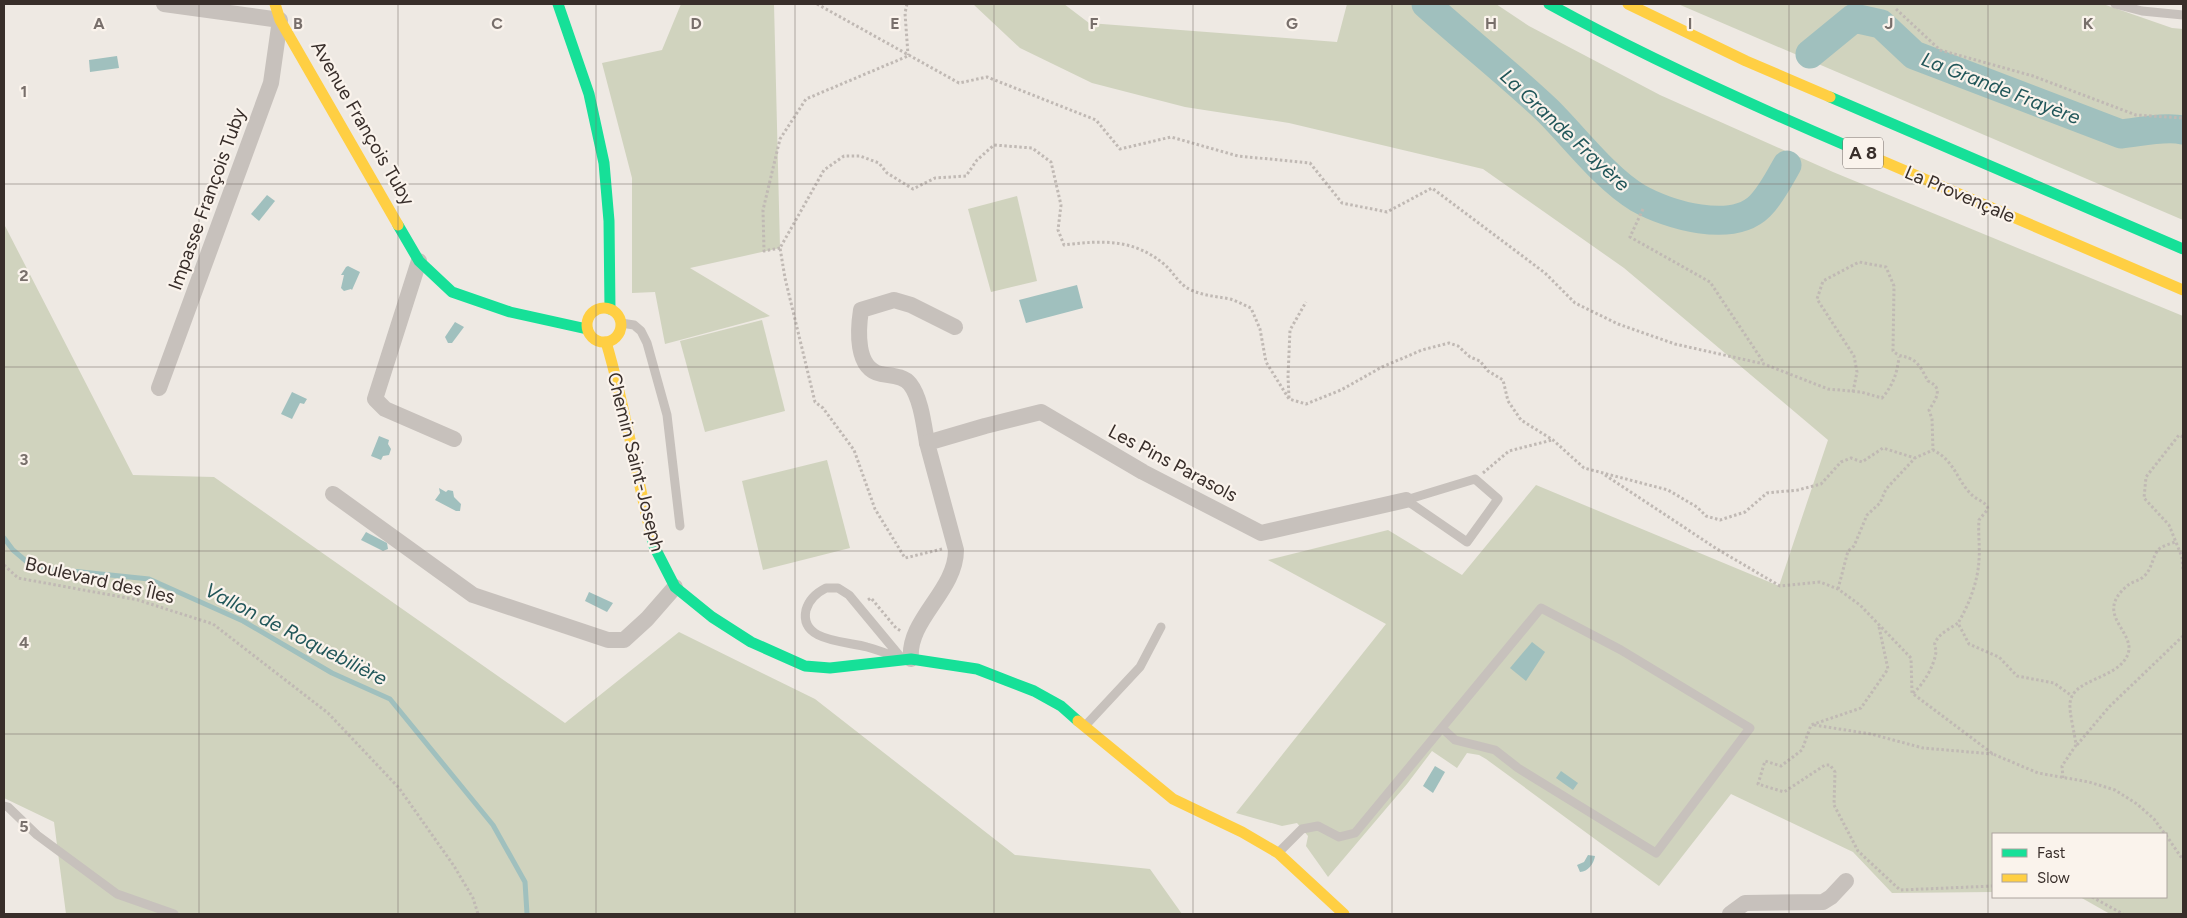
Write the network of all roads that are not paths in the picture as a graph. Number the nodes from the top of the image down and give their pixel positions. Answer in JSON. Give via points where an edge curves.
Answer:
{"nodes":[{"id":1,"x":164,"y":4,"type":"edge"},
{"id":2,"x":275,"y":4,"type":"edge"},
{"id":3,"x":548,"y":4,"type":"edge"},
{"id":4,"x":558,"y":4,"type":"edge"},
{"id":5,"x":1549,"y":4,"type":"edge"},
{"id":6,"x":1628,"y":4,"type":"edge"},
{"id":7,"x":2115,"y":4,"type":"edge"},
{"id":8,"x":2183,"y":15,"type":"edge"},
{"id":9,"x":280,"y":20,"type":"junction"},
{"id":10,"x":591,"y":99,"type":"junction"},
{"id":11,"x":2183,"y":249,"type":"edge"},
{"id":12,"x":419,"y":261,"type":"junction"},
{"id":13,"x":2183,"y":290,"type":"edge"},
{"id":14,"x":610,"y":309,"type":"junction"},
{"id":15,"x":620,"y":323,"type":"junction"},
{"id":16,"x":955,"y":328,"type":"dead end"},
{"id":17,"x":587,"y":329,"type":"junction"},
{"id":18,"x":606,"y":342,"type":"junction"},
{"id":19,"x":159,"y":388,"type":"dead end"},
{"id":20,"x":454,"y":438,"type":"dead end"},
{"id":21,"x":927,"y":443,"type":"junction"},
{"id":22,"x":334,"y":494,"type":"dead end"},
{"id":23,"x":1406,"y":500,"type":"junction"},
{"id":24,"x":680,"y":526,"type":"dead end"},
{"id":25,"x":675,"y":587,"type":"junction"},
{"id":26,"x":1161,"y":627,"type":"dead end"},
{"id":27,"x":907,"y":659,"type":"junction"},
{"id":28,"x":1085,"y":726,"type":"junction"},
{"id":29,"x":1442,"y":728,"type":"junction"},
{"id":30,"x":4,"y":806,"type":"edge"},
{"id":31,"x":1278,"y":853,"type":"junction"},
{"id":32,"x":1846,"y":880,"type":"dead end"},
{"id":33,"x":174,"y":914,"type":"edge"},
{"id":34,"x":1344,"y":914,"type":"edge"},
{"id":35,"x":1730,"y":914,"type":"edge"}],
"edges":[{"from":1,"to":9,"type":"street"},
{"from":2,"to":9,"type":"main road","name":"Avenue François Tuby"},
{"from":3,"to":10,"type":"lane","via":[[583,97]]},
{"from":4,"to":10,"type":"main road"},
{"from":5,"to":13,"type":"main road","name":"La Provençale","number":"A 8","via":[[1733,97]]},
{"from":6,"to":11,"type":"main road","name":"La Provençale","number":"A 8","via":[[1746,61]]},
{"from":7,"to":8,"type":"lane","via":[[2142,11]]},
{"from":9,"to":12,"type":"main road","name":"Avenue François Tuby"},
{"from":9,"to":19,"type":"street","name":"Impasse François Tuby","via":[[271,83]]},
{"from":10,"to":14,"type":"main road","via":[[607,187]]},
{"from":12,"to":17,"type":"main road","name":"Avenue François Tuby","via":[[452,292],[510,312]]},
{"from":12,"to":20,"type":"street","via":[[375,399],[385,409]]},
{"from":14,"to":15,"type":"main road","via":[[617,314]]},
{"from":14,"to":17,"type":"main road","via":[[599,308],[590,314]]},
{"from":15,"to":18,"type":"main road","via":[[615,337]]},
{"from":15,"to":24,"type":"lane","via":[[634,325],[647,343],[667,414]]},
{"from":16,"to":21,"type":"street","via":[[911,305],[894,300],[860,310],[858,330],[863,358],[878,374],[904,379],[911,385],[921,411]]},
{"from":17,"to":18,"type":"main road","via":[[592,337]]},
{"from":18,"to":25,"type":"main road","name":"Chemin Saint-Joseph","via":[[618,382],[654,546]]},
{"from":21,"to":23,"type":"street","name":"Les Pins Parasols","via":[[1041,412],[1143,472],[1261,532]]},
{"from":21,"to":27,"type":"street","via":[[955,545],[956,562],[912,641]]},
{"from":22,"to":25,"type":"street","via":[[473,595],[608,640],[624,640]]},
{"from":23,"to":23,"type":"lane","name":"Les Pins Parasols","via":[[1467,542],[1498,499],[1475,479]]},
{"from":25,"to":27,"type":"main road","name":"Chemin Saint-Joseph","via":[[712,617],[751,642],[805,666],[830,668]]},
{"from":26,"to":28,"type":"lane","via":[[1140,667]]},
{"from":27,"to":27,"type":"lane","via":[[821,637],[806,624],[809,601],[826,588],[838,588]]},
{"from":27,"to":28,"type":"main road","name":"Chemin Saint-Joseph","via":[[976,669],[1011,680],[1061,706]]},
{"from":28,"to":31,"type":"main road","name":"Chemin Saint-Joseph","via":[[1173,798]]},
{"from":29,"to":29,"type":"lane","via":[[1455,740],[1495,750],[1518,768],[1656,853],[1750,728],[1621,650],[1541,608]]},
{"from":29,"to":31,"type":"lane","via":[[1355,833],[1339,837],[1318,826],[1302,829]]},
{"from":30,"to":33,"type":"lane","via":[[37,835],[117,894]]},
{"from":31,"to":34,"type":"main road","name":"Chemin Saint-Joseph"},
{"from":32,"to":35,"type":"street","via":[[1823,902],[1745,903]]}]}
